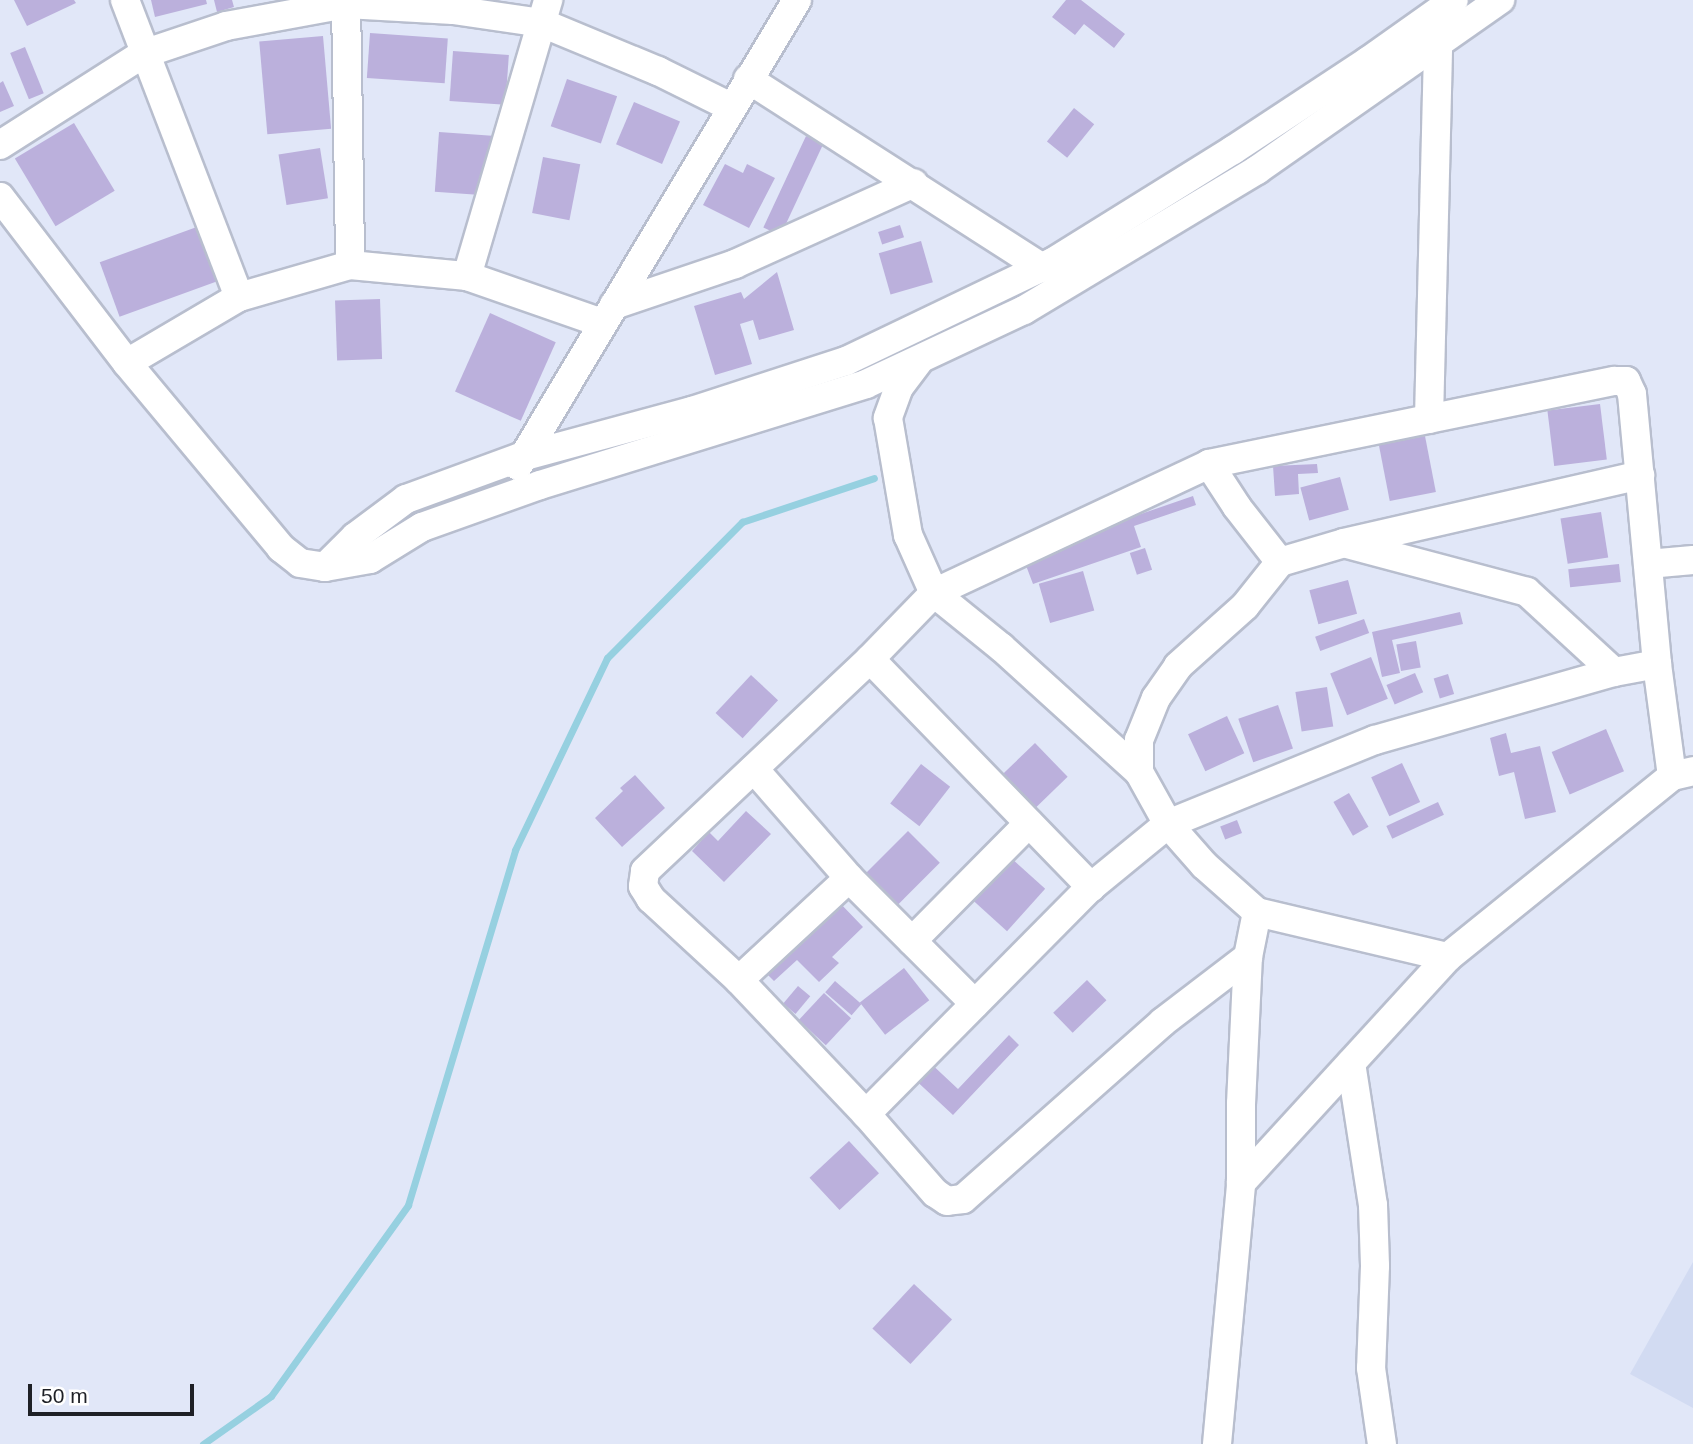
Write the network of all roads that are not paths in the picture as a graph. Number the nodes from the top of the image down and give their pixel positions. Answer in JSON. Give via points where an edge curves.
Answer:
{"nodes":[{"id":1,"x":125,"y":0,"type":"edge"},
{"id":2,"x":797,"y":0,"type":"edge"},
{"id":3,"x":1454,"y":0,"type":"edge"},
{"id":4,"x":1500,"y":0,"type":"edge"},
{"id":5,"x":346,"y":2,"type":"edge"},
{"id":6,"x":545,"y":11,"type":"edge"},
{"id":7,"x":1438,"y":42,"type":"junction"},
{"id":8,"x":143,"y":54,"type":"junction"},
{"id":9,"x":1375,"y":71,"type":"junction"},
{"id":10,"x":748,"y":79,"type":"junction"},
{"id":11,"x":731,"y":107,"type":"junction"},
{"id":12,"x":0,"y":145,"type":"edge"},
{"id":13,"x":1233,"y":150,"type":"junction"},
{"id":14,"x":1249,"y":175,"type":"junction"},
{"id":15,"x":914,"y":183,"type":"junction"},
{"id":16,"x":0,"y":197,"type":"edge"},
{"id":17,"x":1095,"y":252,"type":"junction"},
{"id":18,"x":351,"y":265,"type":"junction"},
{"id":19,"x":1042,"y":268,"type":"junction"},
{"id":20,"x":467,"y":276,"type":"junction"},
{"id":21,"x":239,"y":297,"type":"junction"},
{"id":22,"x":956,"y":309,"type":"junction"},
{"id":23,"x":608,"y":314,"type":"junction"},
{"id":24,"x":968,"y":336,"type":"junction"},
{"id":25,"x":919,"y":361,"type":"junction"},
{"id":26,"x":127,"y":363,"type":"junction"},
{"id":27,"x":1429,"y":419,"type":"junction"},
{"id":28,"x":521,"y":457,"type":"junction"},
{"id":29,"x":1209,"y":464,"type":"junction"},
{"id":30,"x":1640,"y":475,"type":"junction"},
{"id":31,"x":510,"y":495,"type":"junction"},
{"id":32,"x":1344,"y":543,"type":"junction"},
{"id":33,"x":1693,"y":561,"type":"edge"},
{"id":34,"x":1280,"y":562,"type":"junction"},
{"id":35,"x":1648,"y":564,"type":"junction"},
{"id":36,"x":324,"y":567,"type":"junction"},
{"id":37,"x":934,"y":593,"type":"junction"},
{"id":38,"x":870,"y":659,"type":"junction"},
{"id":39,"x":1657,"y":664,"type":"junction"},
{"id":40,"x":1615,"y":672,"type":"junction"},
{"id":41,"x":754,"y":769,"type":"junction"},
{"id":42,"x":1139,"y":772,"type":"junction"},
{"id":43,"x":1683,"y":773,"type":"edge"},
{"id":44,"x":1029,"y":822,"type":"junction"},
{"id":45,"x":1168,"y":824,"type":"junction"},
{"id":46,"x":849,"y":878,"type":"junction"},
{"id":47,"x":1091,"y":887,"type":"junction"},
{"id":48,"x":1256,"y":912,"type":"junction"},
{"id":49,"x":912,"y":941,"type":"junction"},
{"id":50,"x":1248,"y":957,"type":"junction"},
{"id":51,"x":1448,"y":957,"type":"junction"},
{"id":52,"x":739,"y":980,"type":"junction"},
{"id":53,"x":975,"y":1004,"type":"junction"},
{"id":54,"x":1351,"y":1063,"type":"junction"},
{"id":55,"x":866,"y":1114,"type":"junction"},
{"id":56,"x":1241,"y":1183,"type":"junction"},
{"id":57,"x":1217,"y":1444,"type":"edge"},
{"id":58,"x":1382,"y":1444,"type":"edge"}],
"edges":[{"from":1,"to":8,"type":"street"},
{"from":2,"to":10,"type":"street"},
{"from":3,"to":9,"type":"street"},
{"from":4,"to":7,"type":"street"},
{"from":5,"to":6,"type":"street"},
{"from":5,"to":8,"type":"street","via":[[226,26]]},
{"from":5,"to":18,"type":"street"},
{"from":6,"to":11,"type":"street"},
{"from":6,"to":20,"type":"street"},
{"from":7,"to":9,"type":"street"},
{"from":7,"to":27,"type":"street"},
{"from":8,"to":12,"type":"street"},
{"from":8,"to":21,"type":"street"},
{"from":9,"to":13,"type":"street"},
{"from":9,"to":14,"type":"street"},
{"from":10,"to":11,"type":"street"},
{"from":10,"to":15,"type":"street"},
{"from":11,"to":23,"type":"street"},
{"from":13,"to":14,"type":"street"},
{"from":13,"to":17,"type":"street"},
{"from":14,"to":17,"type":"street"},
{"from":15,"to":19,"type":"street"},
{"from":15,"to":23,"type":"street","via":[[735,264]]},
{"from":16,"to":26,"type":"street"},
{"from":17,"to":19,"type":"street"},
{"from":17,"to":24,"type":"street","via":[[1024,310]]},
{"from":18,"to":20,"type":"street"},
{"from":18,"to":21,"type":"street"},
{"from":19,"to":22,"type":"street"},
{"from":20,"to":23,"type":"street"},
{"from":21,"to":26,"type":"street"},
{"from":22,"to":24,"type":"street"},
{"from":22,"to":28,"type":"street","via":[[846,361],[692,411]]},
{"from":23,"to":28,"type":"street"},
{"from":24,"to":25,"type":"street"},
{"from":25,"to":31,"type":"street","via":[[866,384]]},
{"from":25,"to":37,"type":"street","via":[[899,387],[888,418],[908,535]]},
{"from":26,"to":36,"type":"street","via":[[281,548],[300,563]]},
{"from":27,"to":29,"type":"street"},
{"from":27,"to":30,"type":"street","via":[[1626,380],[1632,394]]},
{"from":28,"to":31,"type":"street"},
{"from":28,"to":36,"type":"street","via":[[406,499]]},
{"from":29,"to":34,"type":"street"},
{"from":29,"to":37,"type":"street"},
{"from":30,"to":32,"type":"street"},
{"from":30,"to":35,"type":"street"},
{"from":31,"to":36,"type":"street","via":[[422,527],[370,559]]},
{"from":32,"to":34,"type":"street"},
{"from":32,"to":40,"type":"street","via":[[1527,592]]},
{"from":33,"to":35,"type":"street"},
{"from":34,"to":42,"type":"street","via":[[1245,606],[1178,666],[1156,698],[1139,740]]},
{"from":35,"to":39,"type":"street"},
{"from":37,"to":38,"type":"street"},
{"from":37,"to":42,"type":"street"},
{"from":38,"to":41,"type":"street"},
{"from":38,"to":44,"type":"street"},
{"from":39,"to":40,"type":"street"},
{"from":39,"to":43,"type":"street"},
{"from":40,"to":45,"type":"street","via":[[1375,740]]},
{"from":41,"to":46,"type":"street"},
{"from":41,"to":52,"type":"street","via":[[645,871],[643,886],[651,899]]},
{"from":42,"to":45,"type":"street"},
{"from":43,"to":51,"type":"street"},
{"from":44,"to":47,"type":"street"},
{"from":44,"to":49,"type":"street"},
{"from":45,"to":47,"type":"street"},
{"from":45,"to":48,"type":"street","via":[[1204,865]]},
{"from":46,"to":49,"type":"street"},
{"from":46,"to":52,"type":"street"},
{"from":47,"to":53,"type":"street"},
{"from":48,"to":50,"type":"street"},
{"from":48,"to":51,"type":"street"},
{"from":49,"to":53,"type":"street"},
{"from":50,"to":55,"type":"street","via":[[1163,1022],[963,1199],[947,1201],[935,1193]]},
{"from":50,"to":56,"type":"street"},
{"from":51,"to":54,"type":"street"},
{"from":52,"to":55,"type":"street"},
{"from":53,"to":55,"type":"street"},
{"from":54,"to":56,"type":"street"},
{"from":54,"to":58,"type":"street","via":[[1373,1205],[1371,1368]]},
{"from":56,"to":57,"type":"street"}]}
